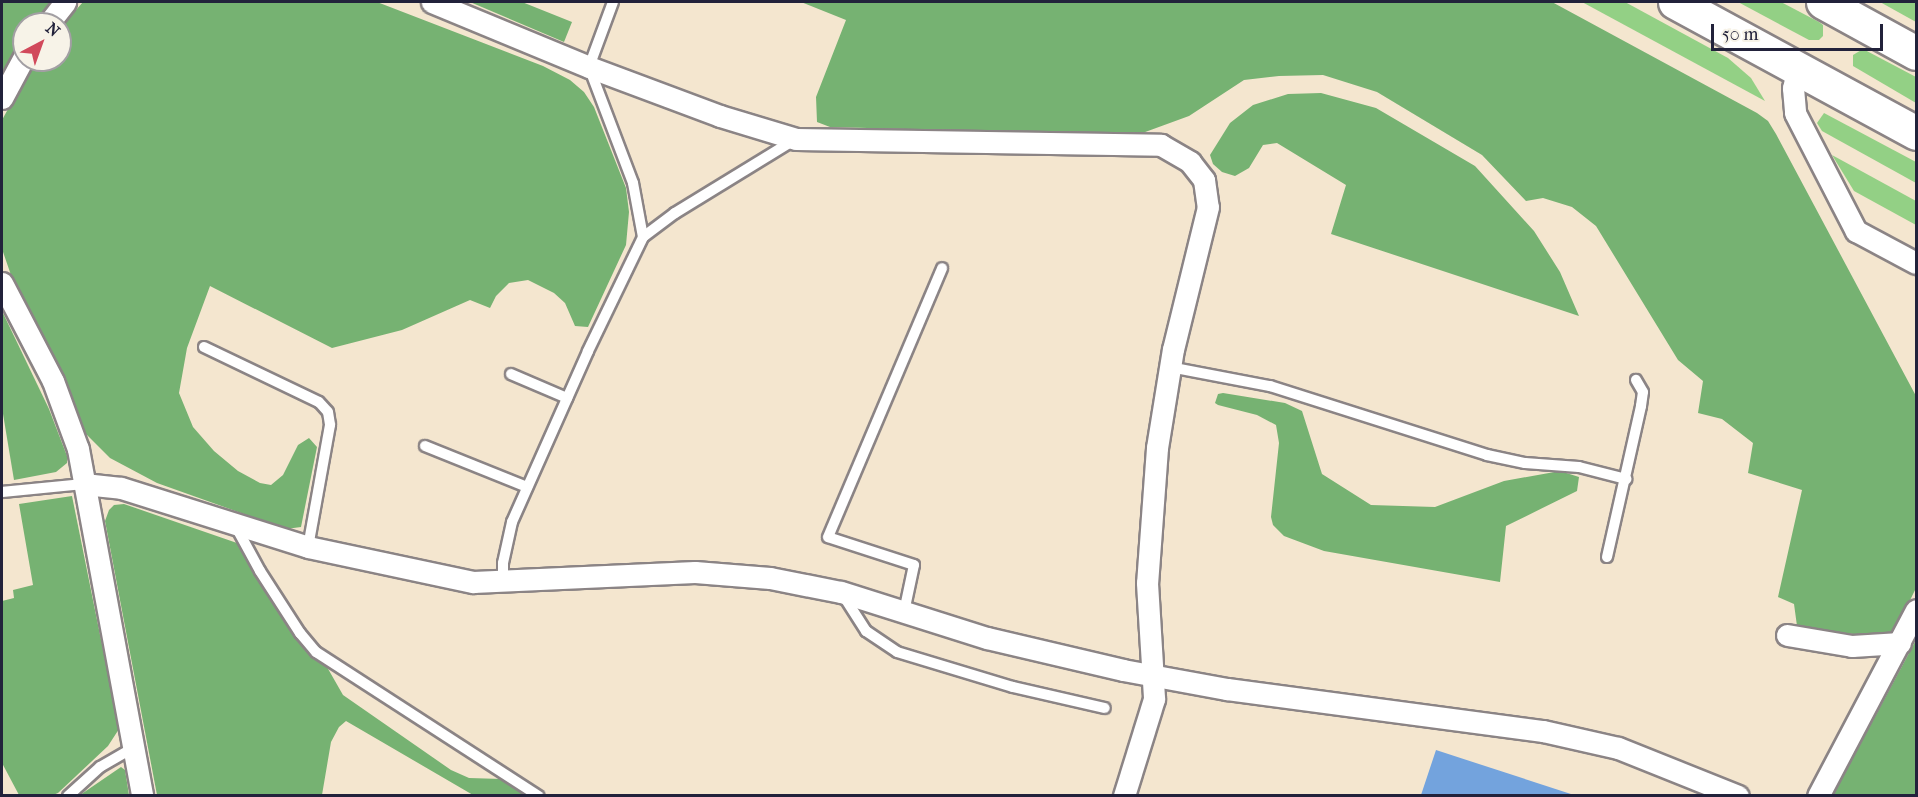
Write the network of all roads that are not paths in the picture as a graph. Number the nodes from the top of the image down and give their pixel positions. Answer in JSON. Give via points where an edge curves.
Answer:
{"nodes":[{"id":1,"x":432,"y":2,"type":"edge"},
{"id":2,"x":613,"y":2,"type":"edge"},
{"id":3,"x":1675,"y":2,"type":"edge"},
{"id":4,"x":1823,"y":2,"type":"edge"},
{"id":5,"x":454,"y":6,"type":"edge"},
{"id":6,"x":1917,"y":53,"type":"edge"},
{"id":7,"x":588,"y":66,"type":"junction"},
{"id":8,"x":1798,"y":69,"type":"junction"},
{"id":9,"x":16,"y":72,"type":"edge"},
{"id":10,"x":2,"y":98,"type":"edge"},
{"id":11,"x":1917,"y":133,"type":"edge"},
{"id":12,"x":796,"y":139,"type":"junction"},
{"id":13,"x":643,"y":237,"type":"junction"},
{"id":14,"x":1917,"y":263,"type":"edge"},
{"id":15,"x":942,"y":268,"type":"dead end"},
{"id":16,"x":2,"y":283,"type":"edge"},
{"id":17,"x":204,"y":347,"type":"dead end"},
{"id":18,"x":1170,"y":367,"type":"junction"},
{"id":19,"x":511,"y":374,"type":"dead end"},
{"id":20,"x":1636,"y":380,"type":"dead end"},
{"id":21,"x":567,"y":398,"type":"junction"},
{"id":22,"x":425,"y":446,"type":"dead end"},
{"id":23,"x":1626,"y":479,"type":"junction"},
{"id":24,"x":84,"y":484,"type":"junction"},
{"id":25,"x":527,"y":487,"type":"junction"},
{"id":26,"x":2,"y":492,"type":"edge"},
{"id":27,"x":235,"y":525,"type":"junction"},
{"id":28,"x":308,"y":547,"type":"junction"},
{"id":29,"x":1607,"y":557,"type":"dead end"},
{"id":30,"x":502,"y":582,"type":"junction"},
{"id":31,"x":842,"y":592,"type":"junction"},
{"id":32,"x":1917,"y":610,"type":"edge"},
{"id":33,"x":904,"y":612,"type":"junction"},
{"id":34,"x":1787,"y":635,"type":"dead end"},
{"id":35,"x":1900,"y":643,"type":"junction"},
{"id":36,"x":1154,"y":675,"type":"junction"},
{"id":37,"x":1105,"y":708,"type":"dead end"},
{"id":38,"x":133,"y":748,"type":"junction"},
{"id":39,"x":68,"y":795,"type":"edge"},
{"id":40,"x":142,"y":795,"type":"edge"},
{"id":41,"x":539,"y":795,"type":"edge"},
{"id":42,"x":1124,"y":795,"type":"edge"},
{"id":43,"x":1738,"y":795,"type":"edge"},
{"id":44,"x":1818,"y":795,"type":"edge"}],
"edges":[{"from":1,"to":5,"type":"street"},
{"from":2,"to":7,"type":"lane"},
{"from":3,"to":8,"type":"highway"},
{"from":4,"to":6,"type":"highway"},
{"from":5,"to":7,"type":"street"},
{"from":7,"to":12,"type":"street","via":[[720,116]]},
{"from":7,"to":13,"type":"lane","via":[[633,183]]},
{"from":8,"to":11,"type":"highway"},
{"from":8,"to":14,"type":"street","via":[[1793,88],[1795,113],[1856,231]]},
{"from":9,"to":10,"type":"street"},
{"from":12,"to":13,"type":"lane"},
{"from":12,"to":18,"type":"street","via":[[1161,145],[1190,162],[1204,180],[1208,207]]},
{"from":13,"to":21,"type":"lane"},
{"from":15,"to":33,"type":"lane","via":[[828,537],[914,565]]},
{"from":16,"to":24,"type":"street","via":[[53,381],[78,449]]},
{"from":17,"to":28,"type":"lane","via":[[319,402],[328,412],[330,425]]},
{"from":18,"to":23,"type":"lane","via":[[1270,386],[1487,455],[1525,463],[1579,467]]},
{"from":18,"to":36,"type":"street","via":[[1157,448],[1147,583]]},
{"from":19,"to":21,"type":"lane"},
{"from":20,"to":23,"type":"lane","via":[[1643,392]]},
{"from":21,"to":25,"type":"lane"},
{"from":22,"to":25,"type":"lane"},
{"from":23,"to":29,"type":"lane"},
{"from":24,"to":26,"type":"lane"},
{"from":24,"to":27,"type":"street","via":[[121,488]]},
{"from":24,"to":38,"type":"street"},
{"from":25,"to":30,"type":"lane","via":[[507,535]]},
{"from":27,"to":28,"type":"street"},
{"from":27,"to":41,"type":"lane","via":[[260,571],[316,652]]},
{"from":28,"to":30,"type":"street","via":[[473,582]]},
{"from":30,"to":31,"type":"street","via":[[695,572],[770,578]]},
{"from":31,"to":33,"type":"street"},
{"from":31,"to":37,"type":"lane","via":[[866,631],[897,652],[1013,687]]},
{"from":32,"to":35,"type":"street"},
{"from":33,"to":36,"type":"street","via":[[987,638]]},
{"from":34,"to":35,"type":"street","via":[[1852,646]]},
{"from":35,"to":44,"type":"street"},
{"from":36,"to":42,"type":"street","via":[[1154,699]]},
{"from":36,"to":43,"type":"street","via":[[1227,689],[1543,731],[1618,748]]},
{"from":38,"to":39,"type":"lane","via":[[100,767]]},
{"from":38,"to":40,"type":"street"}]}
